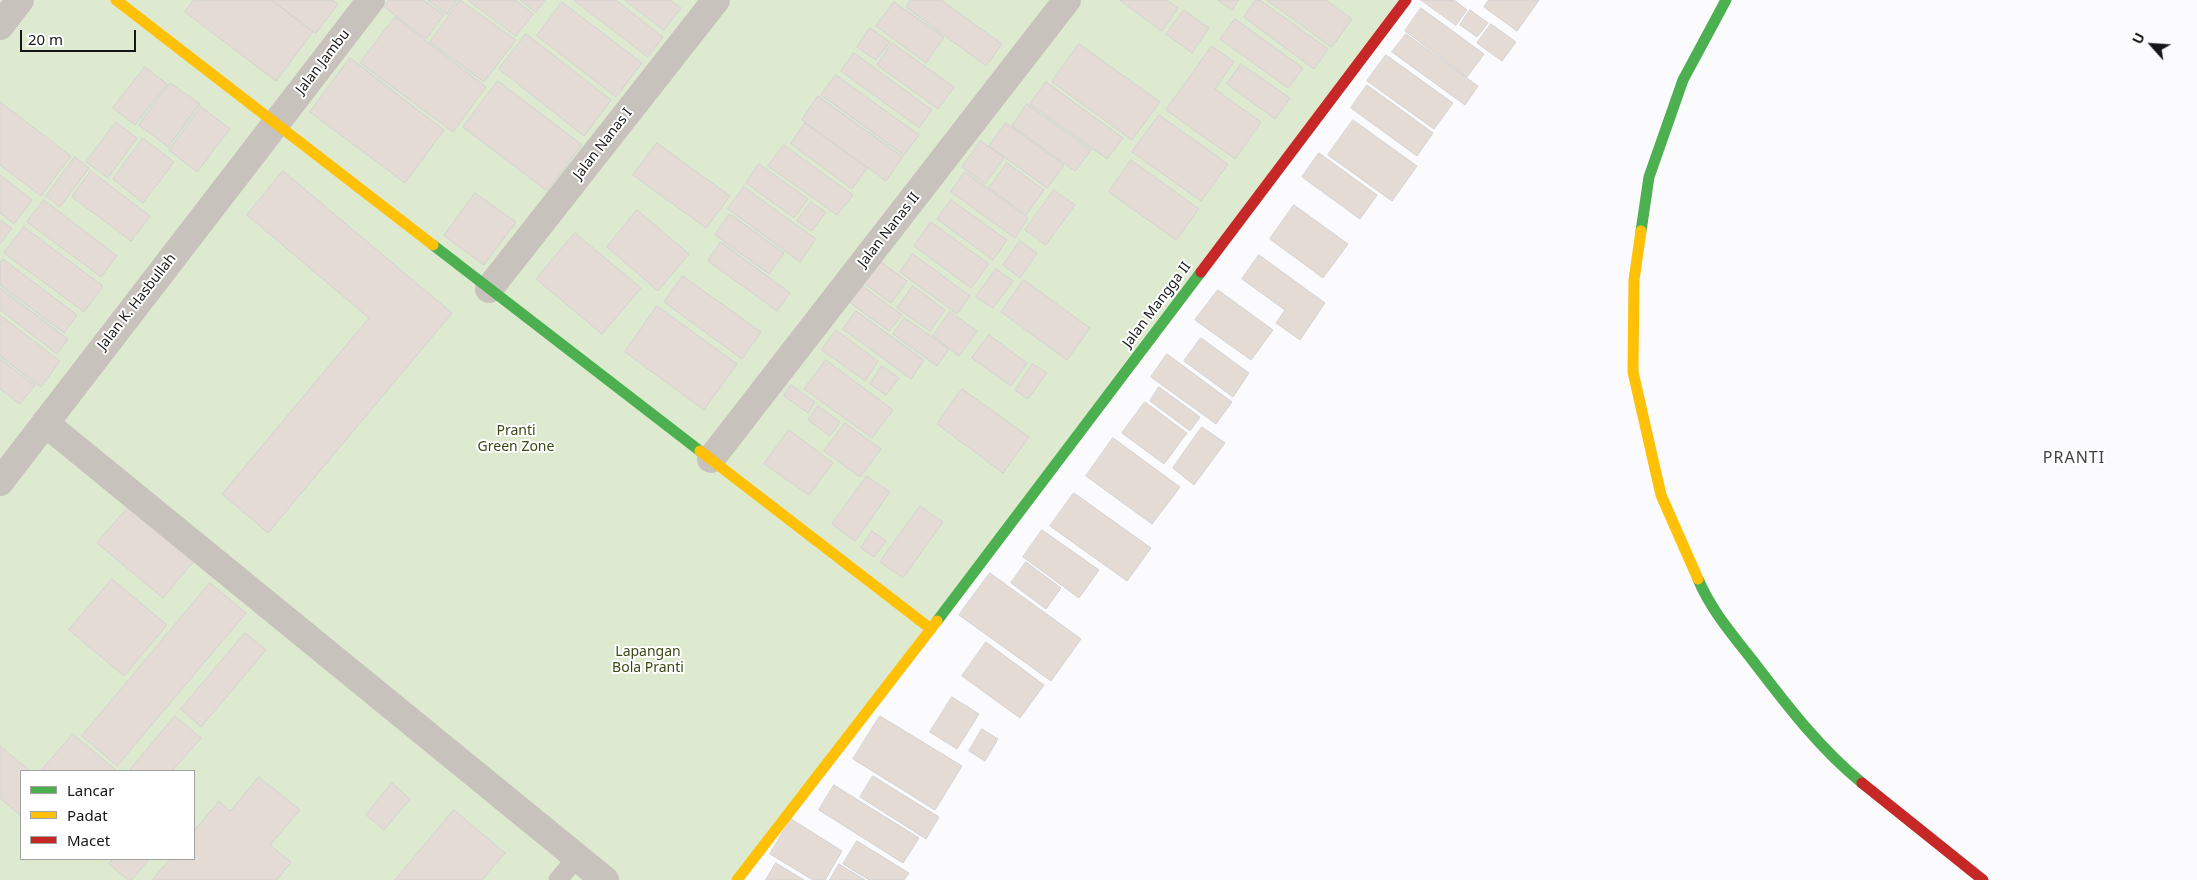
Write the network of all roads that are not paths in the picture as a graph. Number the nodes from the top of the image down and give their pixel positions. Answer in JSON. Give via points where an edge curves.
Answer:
{"nodes":[{"id":1,"x":20,"y":0,"type":"edge"},
{"id":2,"x":116,"y":0,"type":"edge"},
{"id":3,"x":371,"y":0,"type":"edge"},
{"id":4,"x":716,"y":0,"type":"edge"},
{"id":5,"x":1067,"y":0,"type":"edge"},
{"id":6,"x":1406,"y":0,"type":"edge"},
{"id":7,"x":1726,"y":0,"type":"edge"},
{"id":8,"x":0,"y":26,"type":"edge"},
{"id":9,"x":275,"y":123,"type":"junction"},
{"id":10,"x":489,"y":289,"type":"junction"},
{"id":11,"x":45,"y":423,"type":"junction"},
{"id":12,"x":711,"y":459,"type":"junction"},
{"id":13,"x":0,"y":482,"type":"edge"},
{"id":14,"x":931,"y":629,"type":"junction"},
{"id":15,"x":577,"y":857,"type":"junction"},
{"id":16,"x":558,"y":880,"type":"edge"},
{"id":17,"x":605,"y":880,"type":"edge"},
{"id":18,"x":737,"y":880,"type":"edge"},
{"id":19,"x":1983,"y":880,"type":"edge"}],
"edges":[{"from":1,"to":8,"type":"street"},
{"from":2,"to":9,"type":"street"},
{"from":3,"to":9,"type":"street","name":"Jalan Jambu"},
{"from":4,"to":10,"type":"street","name":"Jalan Nanas I"},
{"from":5,"to":12,"type":"street","name":"Jalan Nanas II"},
{"from":6,"to":14,"type":"street","name":"Jalan Mangga II"},
{"from":7,"to":19,"type":"street","via":[[1683,80],[1650,177],[1634,280],[1633,372],[1661,495],[1708,602],[1788,707],[1836,762]]},
{"from":9,"to":10,"type":"street"},
{"from":9,"to":11,"type":"street","name":"Jalan K. Hasbullah"},
{"from":10,"to":12,"type":"street"},
{"from":11,"to":13,"type":"street","name":"Jalan K. Hasbullah"},
{"from":11,"to":15,"type":"street"},
{"from":12,"to":14,"type":"street"},
{"from":14,"to":18,"type":"street","name":"Jalan Mangga II"},
{"from":15,"to":16,"type":"lane"},
{"from":15,"to":17,"type":"street"}]}
